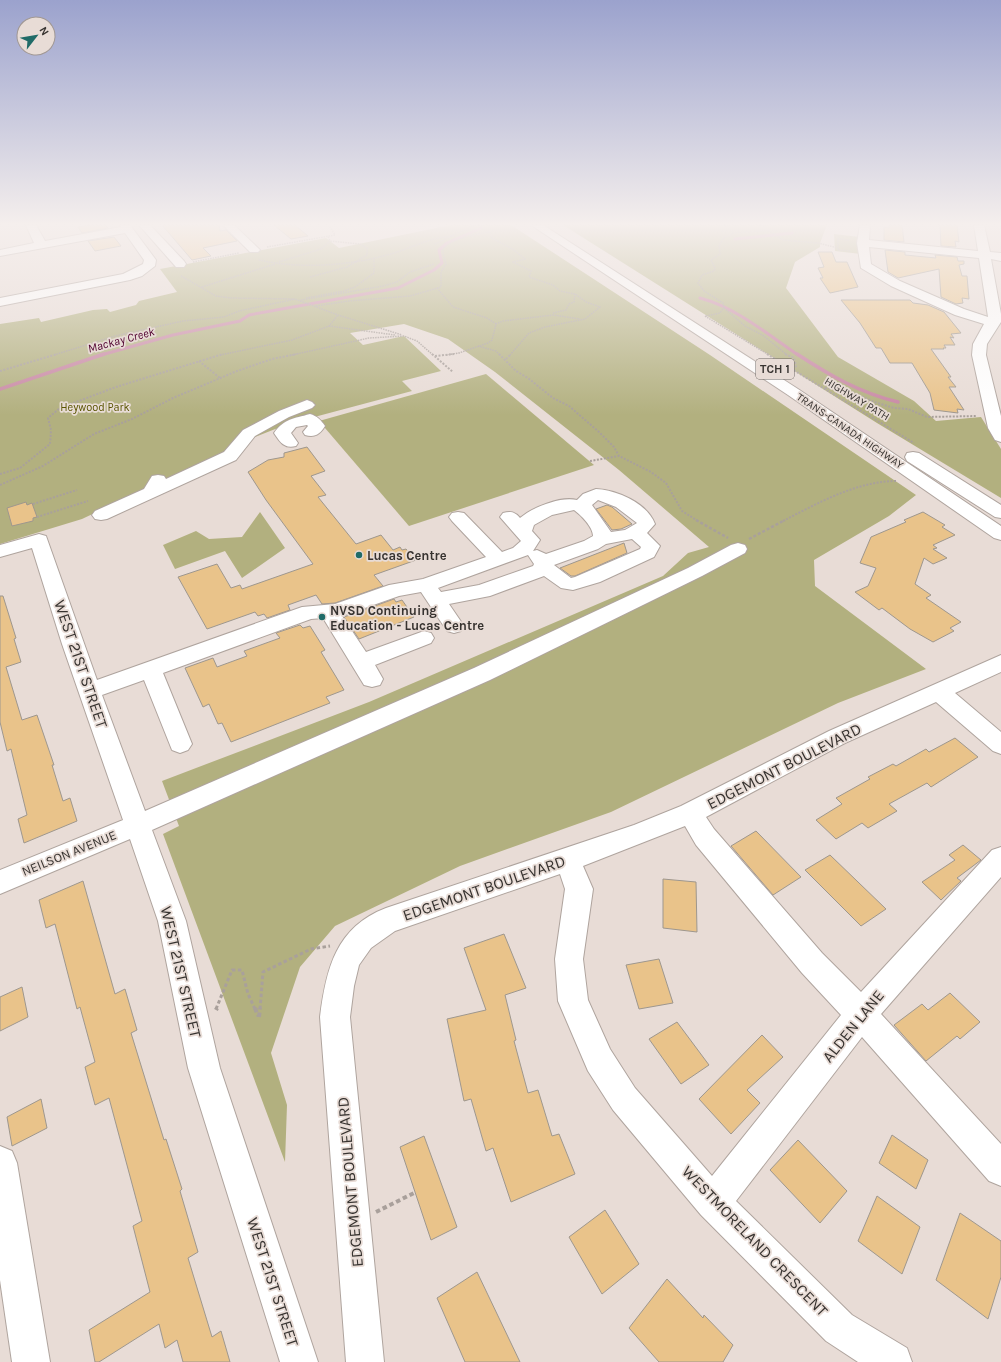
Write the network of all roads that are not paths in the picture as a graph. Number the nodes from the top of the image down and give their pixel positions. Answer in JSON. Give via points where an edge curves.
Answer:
{"nodes":[{"id":1,"x":68,"y":289,"type":"edge"},
{"id":2,"x":634,"y":289,"type":"edge"},
{"id":3,"x":650,"y":289,"type":"edge"},
{"id":4,"x":909,"y":289,"type":"edge"},
{"id":5,"x":990,"y":289,"type":"edge"},
{"id":6,"x":0,"y":302,"type":"edge"},
{"id":7,"x":994,"y":322,"type":"junction"},
{"id":8,"x":307,"y":405,"type":"dead end"},
{"id":9,"x":261,"y":426,"type":"junction"},
{"id":10,"x":311,"y":432,"type":"dead end"},
{"id":11,"x":1001,"y":436,"type":"edge"},
{"id":12,"x":290,"y":443,"type":"dead end"},
{"id":13,"x":274,"y":448,"type":"dead end"},
{"id":14,"x":161,"y":474,"type":"dead end"},
{"id":15,"x":151,"y":492,"type":"junction"},
{"id":16,"x":587,"y":511,"type":"junction"},
{"id":17,"x":1001,"y":513,"type":"edge"},
{"id":18,"x":101,"y":515,"type":"dead end"},
{"id":19,"x":458,"y":517,"type":"dead end"},
{"id":20,"x":510,"y":517,"type":"dead end"},
{"id":21,"x":635,"y":531,"type":"junction"},
{"id":22,"x":1001,"y":534,"type":"edge"},
{"id":23,"x":525,"y":538,"type":"junction"},
{"id":24,"x":602,"y":538,"type":"junction"},
{"id":25,"x":738,"y":548,"type":"road end"},
{"id":26,"x":0,"y":551,"type":"edge"},
{"id":27,"x":498,"y":559,"type":"junction"},
{"id":28,"x":544,"y":564,"type":"junction"},
{"id":29,"x":431,"y":592,"type":"junction"},
{"id":30,"x":329,"y":612,"type":"junction"},
{"id":31,"x":454,"y":626,"type":"dead end"},
{"id":32,"x":424,"y":638,"type":"dead end"},
{"id":33,"x":1001,"y":663,"type":"edge"},
{"id":34,"x":151,"y":668,"type":"junction"},
{"id":35,"x":90,"y":690,"type":"junction"},
{"id":36,"x":940,"y":692,"type":"junction"},
{"id":37,"x":180,"y":744,"type":"dead end"},
{"id":38,"x":1001,"y":744,"type":"edge"},
{"id":39,"x":690,"y":813,"type":"junction"},
{"id":40,"x":138,"y":825,"type":"junction"},
{"id":41,"x":1001,"y":858,"type":"edge"},
{"id":42,"x":568,"y":860,"type":"junction"},
{"id":43,"x":0,"y":882,"type":"edge"},
{"id":44,"x":861,"y":1014,"type":"junction"},
{"id":45,"x":0,"y":1163,"type":"edge"},
{"id":46,"x":1001,"y":1169,"type":"edge"},
{"id":47,"x":714,"y":1203,"type":"junction"},
{"id":48,"x":31,"y":1362,"type":"edge"},
{"id":49,"x":299,"y":1362,"type":"edge"},
{"id":50,"x":365,"y":1362,"type":"edge"},
{"id":51,"x":893,"y":1362,"type":"edge"}],
"edges":[{"from":1,"to":6,"type":"main road"},
{"from":2,"to":22,"type":"main road","name":"TRANS-CANADA HIGHWAY","number":"TCH 1","via":[[793,392]]},
{"from":3,"to":17,"type":"main road","name":"TRANS-CANADA HIGHWAY","number":"TCH 1"},
{"from":4,"to":7,"type":"main road","via":[[971,316]]},
{"from":5,"to":7,"type":"main road"},
{"from":7,"to":11,"type":"main road","via":[[980,344],[979,355]]},
{"from":8,"to":9,"type":"main road"},
{"from":9,"to":13,"type":"main road"},
{"from":9,"to":15,"type":"main road","via":[[249,433],[230,456]]},
{"from":10,"to":12,"type":"main road","via":[[317,426],[310,419],[290,424],[282,433]]},
{"from":14,"to":15,"type":"main road"},
{"from":15,"to":18,"type":"main road"},
{"from":16,"to":21,"type":"main road","via":[[583,505],[585,501],[598,495],[622,501],[644,519],[646,524]]},
{"from":16,"to":23,"type":"main road","via":[[578,505],[564,505],[530,519],[525,524]]},
{"from":16,"to":24,"type":"main road","via":[[602,530]]},
{"from":19,"to":27,"type":"main road"},
{"from":20,"to":23,"type":"main road"},
{"from":21,"to":24,"type":"main road","via":[[613,538]]},
{"from":21,"to":28,"type":"main road","via":[[651,546],[647,553],[577,584],[568,584]]},
{"from":23,"to":27,"type":"main road","via":[[520,552]]},
{"from":23,"to":28,"type":"main road"},
{"from":24,"to":28,"type":"main road"},
{"from":25,"to":40,"type":"main road","name":"NEILSON AVENUE","via":[[695,572],[482,674]]},
{"from":26,"to":35,"type":"main road","name":"WEST 21ST STREET","via":[[39,540]]},
{"from":27,"to":29,"type":"main road"},
{"from":28,"to":29,"type":"main road","via":[[490,589]]},
{"from":29,"to":30,"type":"main road","via":[[396,590]]},
{"from":29,"to":31,"type":"main road"},
{"from":30,"to":32,"type":"main road","via":[[367,671]]},
{"from":30,"to":34,"type":"main road","via":[[309,612]]},
{"from":33,"to":36,"type":"main road","name":"EDGEMONT BOULEVARD"},
{"from":34,"to":35,"type":"main road"},
{"from":34,"to":37,"type":"main road"},
{"from":35,"to":40,"type":"main road","name":"WEST 21ST STREET"},
{"from":36,"to":38,"type":"main road"},
{"from":36,"to":39,"type":"main road","name":"EDGEMONT BOULEVARD","via":[[837,737]]},
{"from":39,"to":42,"type":"main road","name":"EDGEMONT BOULEVARD"},
{"from":39,"to":44,"type":"main road","via":[[705,837],[812,963]]},
{"from":40,"to":43,"type":"main road","name":"NEILSON AVENUE"},
{"from":40,"to":49,"type":"main road","name":"WEST 21ST STREET","via":[[172,921],[204,1068]]},
{"from":41,"to":44,"type":"main road","name":"ALDEN LANE"},
{"from":42,"to":47,"type":"main road","name":"WESTMORELAND CRESCENT","via":[[579,889],[569,959],[573,1001],[599,1060],[624,1099]]},
{"from":42,"to":50,"type":"main road","name":"EDGEMONT BOULEVARD","via":[[386,921],[361,939],[347,960],[338,985],[336,1017]]},
{"from":44,"to":46,"type":"main road"},
{"from":44,"to":47,"type":"main road","name":"ALDEN LANE"},
{"from":45,"to":48,"type":"main road"},
{"from":47,"to":51,"type":"main road","name":"WESTMORELAND CRESCENT","via":[[839,1328]]}]}
